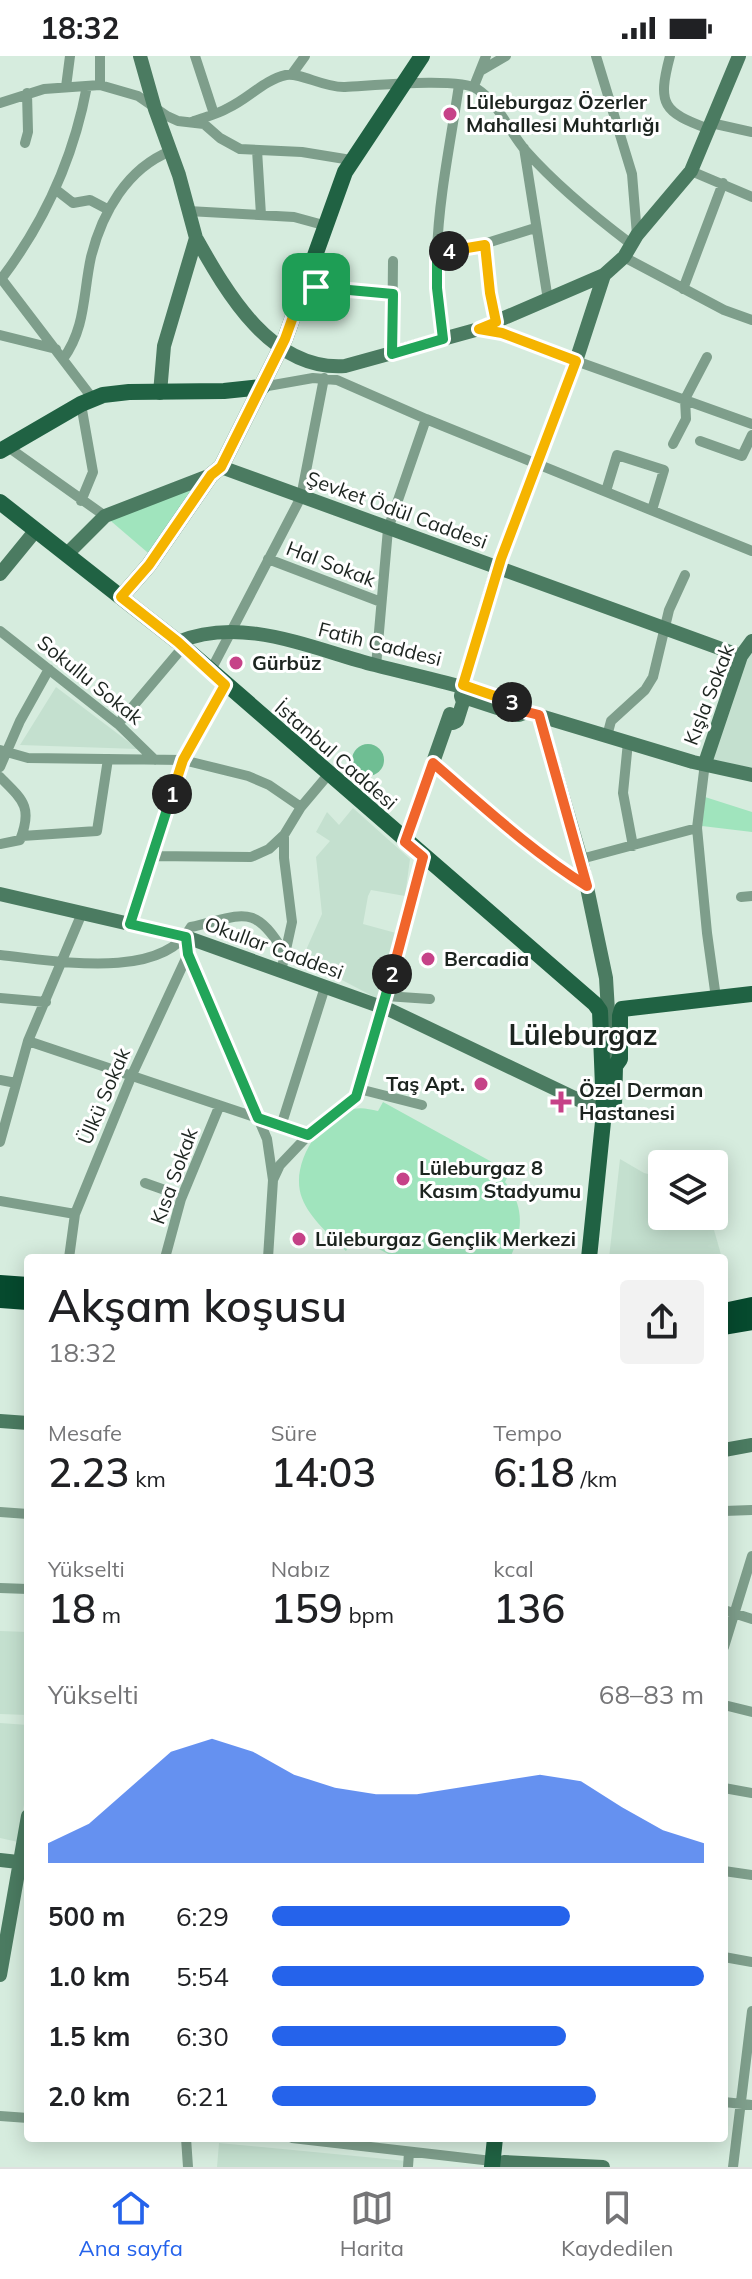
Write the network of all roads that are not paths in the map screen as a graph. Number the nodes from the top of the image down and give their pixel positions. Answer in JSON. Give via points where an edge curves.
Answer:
{"nodes":[{"id":1,"x":70,"y":56,"type":"edge"},
{"id":2,"x":100,"y":56,"type":"edge"},
{"id":3,"x":140,"y":56,"type":"edge"},
{"id":4,"x":195,"y":56,"type":"edge"},
{"id":5,"x":305,"y":56,"type":"edge"},
{"id":6,"x":422,"y":56,"type":"edge"},
{"id":7,"x":486,"y":56,"type":"edge"},
{"id":8,"x":506,"y":56,"type":"edge"},
{"id":9,"x":596,"y":56,"type":"edge"},
{"id":10,"x":670,"y":56,"type":"edge"},
{"id":11,"x":739,"y":56,"type":"edge"},
{"id":12,"x":482,"y":70,"type":"junction"},
{"id":13,"x":292,"y":74,"type":"junction"},
{"id":14,"x":402,"y":83,"type":"junction"},
{"id":15,"x":100,"y":85,"type":"junction"},
{"id":16,"x":459,"y":85,"type":"junction"},
{"id":17,"x":87,"y":86,"type":"junction"},
{"id":18,"x":474,"y":86,"type":"junction"},
{"id":19,"x":66,"y":87,"type":"junction"},
{"id":20,"x":27,"y":93,"type":"junction"},
{"id":21,"x":0,"y":103,"type":"edge"},
{"id":22,"x":155,"y":109,"type":"junction"},
{"id":23,"x":214,"y":114,"type":"junction"},
{"id":24,"x":194,"y":121,"type":"junction"},
{"id":25,"x":710,"y":126,"type":"junction"},
{"id":26,"x":752,"y":132,"type":"edge"},
{"id":27,"x":25,"y":143,"type":"dead end"},
{"id":28,"x":524,"y":148,"type":"junction"},
{"id":29,"x":257,"y":150,"type":"junction"},
{"id":30,"x":171,"y":151,"type":"junction"},
{"id":31,"x":351,"y":160,"type":"junction"},
{"id":32,"x":691,"y":171,"type":"junction"},
{"id":33,"x":723,"y":183,"type":"junction"},
{"id":34,"x":55,"y":189,"type":"junction"},
{"id":35,"x":752,"y":197,"type":"edge"},
{"id":36,"x":109,"y":210,"type":"junction"},
{"id":37,"x":188,"y":211,"type":"junction"},
{"id":38,"x":261,"y":215,"type":"junction"},
{"id":39,"x":327,"y":226,"type":"junction"},
{"id":40,"x":535,"y":228,"type":"junction"},
{"id":41,"x":196,"y":238,"type":"junction"},
{"id":42,"x":485,"y":245,"type":"junction"},
{"id":43,"x":631,"y":246,"type":"junction"},
{"id":44,"x":437,"y":251,"type":"junction"},
{"id":45,"x":393,"y":261,"type":"dead end"},
{"id":46,"x":604,"y":275,"type":"junction"},
{"id":47,"x":1,"y":278,"type":"edge"},
{"id":48,"x":304,"y":286,"type":"junction"},
{"id":49,"x":683,"y":289,"type":"junction"},
{"id":50,"x":393,"y":294,"type":"junction"},
{"id":51,"x":548,"y":300,"type":"junction"},
{"id":52,"x":752,"y":320,"type":"edge"},
{"id":53,"x":496,"y":322,"type":"junction"},
{"id":54,"x":479,"y":329,"type":"junction"},
{"id":55,"x":0,"y":335,"type":"edge"},
{"id":56,"x":443,"y":339,"type":"junction"},
{"id":57,"x":281,"y":348,"type":"junction"},
{"id":58,"x":56,"y":349,"type":"junction"},
{"id":59,"x":392,"y":354,"type":"junction"},
{"id":60,"x":707,"y":357,"type":"dead end"},
{"id":61,"x":63,"y":359,"type":"junction"},
{"id":62,"x":576,"y":361,"type":"junction"},
{"id":63,"x":345,"y":366,"type":"junction"},
{"id":64,"x":324,"y":378,"type":"junction"},
{"id":65,"x":341,"y":382,"type":"junction"},
{"id":66,"x":262,"y":387,"type":"junction"},
{"id":67,"x":160,"y":393,"type":"junction"},
{"id":68,"x":685,"y":399,"type":"junction"},
{"id":69,"x":87,"y":402,"type":"junction"},
{"id":70,"x":426,"y":419,"type":"junction"},
{"id":71,"x":752,"y":424,"type":"edge"},
{"id":72,"x":752,"y":435,"type":"edge"},
{"id":73,"x":700,"y":441,"type":"dead end"},
{"id":74,"x":673,"y":444,"type":"dead end"},
{"id":75,"x":4,"y":449,"type":"edge"},
{"id":76,"x":536,"y":464,"type":"junction"},
{"id":77,"x":216,"y":471,"type":"junction"},
{"id":78,"x":606,"y":491,"type":"junction"},
{"id":79,"x":301,"y":497,"type":"junction"},
{"id":80,"x":81,"y":501,"type":"junction"},
{"id":81,"x":0,"y":502,"type":"edge"},
{"id":82,"x":652,"y":510,"type":"junction"},
{"id":83,"x":105,"y":516,"type":"junction"},
{"id":84,"x":388,"y":529,"type":"junction"},
{"id":85,"x":36,"y":530,"type":"junction"},
{"id":86,"x":752,"y":551,"type":"edge"},
{"id":87,"x":67,"y":554,"type":"junction"},
{"id":88,"x":268,"y":559,"type":"junction"},
{"id":89,"x":498,"y":567,"type":"junction"},
{"id":90,"x":0,"y":574,"type":"edge"},
{"id":91,"x":685,"y":575,"type":"dead end"},
{"id":92,"x":121,"y":597,"type":"junction"},
{"id":93,"x":381,"y":602,"type":"junction"},
{"id":94,"x":667,"y":627,"type":"junction"},
{"id":95,"x":0,"y":631,"type":"edge"},
{"id":96,"x":231,"y":632,"type":"junction"},
{"id":97,"x":752,"y":641,"type":"edge"},
{"id":98,"x":180,"y":645,"type":"junction"},
{"id":99,"x":741,"y":656,"type":"junction"},
{"id":100,"x":376,"y":666,"type":"junction"},
{"id":101,"x":49,"y":669,"type":"junction"},
{"id":102,"x":210,"y":672,"type":"junction"},
{"id":103,"x":225,"y":685,"type":"junction"},
{"id":104,"x":462,"y":691,"type":"junction"},
{"id":105,"x":533,"y":714,"type":"junction"},
{"id":106,"x":118,"y":724,"type":"junction"},
{"id":107,"x":607,"y":736,"type":"junction"},
{"id":108,"x":628,"y":742,"type":"junction"},
{"id":109,"x":3,"y":751,"type":"edge"},
{"id":110,"x":108,"y":759,"type":"junction"},
{"id":111,"x":155,"y":760,"type":"junction"},
{"id":112,"x":183,"y":760,"type":"junction"},
{"id":113,"x":433,"y":763,"type":"junction"},
{"id":114,"x":705,"y":763,"type":"junction"},
{"id":115,"x":0,"y":767,"type":"edge"},
{"id":116,"x":328,"y":775,"type":"junction"},
{"id":117,"x":752,"y":775,"type":"edge"},
{"id":118,"x":0,"y":777,"type":"edge"},
{"id":119,"x":301,"y":807,"type":"junction"},
{"id":120,"x":697,"y":828,"type":"junction"},
{"id":121,"x":284,"y":835,"type":"junction"},
{"id":122,"x":22,"y":836,"type":"junction"},
{"id":123,"x":405,"y":842,"type":"junction"},
{"id":124,"x":0,"y":844,"type":"edge"},
{"id":125,"x":633,"y":846,"type":"junction"},
{"id":126,"x":151,"y":856,"type":"junction"},
{"id":127,"x":251,"y":857,"type":"junction"},
{"id":128,"x":423,"y":857,"type":"junction"},
{"id":129,"x":284,"y":858,"type":"junction"},
{"id":130,"x":581,"y":859,"type":"junction"},
{"id":131,"x":587,"y":886,"type":"junction"},
{"id":132,"x":0,"y":894,"type":"edge"},
{"id":133,"x":82,"y":913,"type":"junction"},
{"id":134,"x":130,"y":924,"type":"junction"},
{"id":135,"x":186,"y":937,"type":"junction"},
{"id":136,"x":188,"y":954,"type":"junction"},
{"id":137,"x":285,"y":954,"type":"junction"},
{"id":138,"x":0,"y":955,"type":"edge"},
{"id":139,"x":62,"y":961,"type":"junction"},
{"id":140,"x":281,"y":971,"type":"junction"},
{"id":141,"x":325,"y":987,"type":"junction"},
{"id":142,"x":752,"y":994,"type":"edge"},
{"id":143,"x":0,"y":998,"type":"edge"},
{"id":144,"x":716,"y":998,"type":"junction"},
{"id":145,"x":430,"y":999,"type":"dead end"},
{"id":146,"x":46,"y":1002,"type":"junction"},
{"id":147,"x":385,"y":1002,"type":"junction"},
{"id":148,"x":28,"y":1041,"type":"junction"},
{"id":149,"x":615,"y":1066,"type":"junction"},
{"id":150,"x":131,"y":1077,"type":"junction"},
{"id":151,"x":0,"y":1080,"type":"edge"},
{"id":152,"x":16,"y":1083,"type":"junction"},
{"id":153,"x":359,"y":1089,"type":"junction"},
{"id":154,"x":422,"y":1105,"type":"dead end"},
{"id":155,"x":219,"y":1107,"type":"junction"},
{"id":156,"x":609,"y":1114,"type":"junction"},
{"id":157,"x":258,"y":1118,"type":"junction"},
{"id":158,"x":281,"y":1126,"type":"junction"},
{"id":159,"x":308,"y":1135,"type":"junction"},
{"id":160,"x":0,"y":1142,"type":"edge"},
{"id":161,"x":273,"y":1180,"type":"junction"},
{"id":162,"x":145,"y":1183,"type":"dead end"},
{"id":163,"x":182,"y":1196,"type":"junction"},
{"id":164,"x":0,"y":1201,"type":"edge"},
{"id":165,"x":75,"y":1214,"type":"junction"},
{"id":166,"x":70,"y":1254,"type":"edge"},
{"id":167,"x":166,"y":1254,"type":"edge"},
{"id":168,"x":268,"y":1254,"type":"edge"},
{"id":169,"x":590,"y":1254,"type":"edge"},
{"id":170,"x":599,"y":1254,"type":"edge"},
{"id":171,"x":0,"y":1284,"type":"edge"},
{"id":172,"x":24,"y":1286,"type":"edge"},
{"id":173,"x":0,"y":1299,"type":"edge"},
{"id":174,"x":24,"y":1301,"type":"edge"},
{"id":175,"x":752,"y":1306,"type":"edge"},
{"id":176,"x":728,"y":1311,"type":"edge"},
{"id":177,"x":752,"y":1321,"type":"edge"},
{"id":178,"x":728,"y":1325,"type":"edge"},
{"id":179,"x":0,"y":1421,"type":"edge"},
{"id":180,"x":24,"y":1423,"type":"edge"},
{"id":181,"x":752,"y":1445,"type":"edge"},
{"id":182,"x":728,"y":1449,"type":"edge"},
{"id":183,"x":752,"y":1510,"type":"edge"},
{"id":184,"x":728,"y":1511,"type":"edge"},
{"id":185,"x":0,"y":1512,"type":"edge"},
{"id":186,"x":24,"y":1514,"type":"edge"},
{"id":187,"x":752,"y":1556,"type":"edge"},
{"id":188,"x":0,"y":1588,"type":"edge"},
{"id":189,"x":24,"y":1589,"type":"edge"},
{"id":190,"x":729,"y":1612,"type":"edge"},
{"id":191,"x":752,"y":1619,"type":"edge"},
{"id":192,"x":728,"y":1706,"type":"edge"},
{"id":193,"x":752,"y":1712,"type":"edge"},
{"id":194,"x":728,"y":1789,"type":"edge"},
{"id":195,"x":752,"y":1793,"type":"edge"},
{"id":196,"x":0,"y":1860,"type":"edge"},
{"id":197,"x":24,"y":1863,"type":"edge"},
{"id":198,"x":728,"y":1872,"type":"edge"},
{"id":199,"x":752,"y":1875,"type":"edge"},
{"id":200,"x":728,"y":1958,"type":"edge"},
{"id":201,"x":752,"y":1962,"type":"edge"},
{"id":202,"x":0,"y":1975,"type":"edge"},
{"id":203,"x":752,"y":2011,"type":"edge"},
{"id":204,"x":747,"y":2105,"type":"edge"},
{"id":205,"x":0,"y":2116,"type":"edge"},
{"id":206,"x":24,"y":2118,"type":"edge"},
{"id":207,"x":186,"y":2142,"type":"edge"},
{"id":208,"x":355,"y":2142,"type":"edge"},
{"id":209,"x":495,"y":2142,"type":"edge"},
{"id":210,"x":505,"y":2142,"type":"edge"},
{"id":211,"x":387,"y":2144,"type":"edge"},
{"id":212,"x":409,"y":2152,"type":"junction"},
{"id":213,"x":498,"y":2164,"type":"edge"},
{"id":214,"x":576,"y":2166,"type":"edge"},
{"id":215,"x":188,"y":2167,"type":"edge"},
{"id":216,"x":408,"y":2167,"type":"edge"},
{"id":217,"x":603,"y":2167,"type":"edge"},
{"id":218,"x":733,"y":2167,"type":"edge"}],
"edges":[{"from":1,"to":19,"type":"street"},
{"from":2,"to":15,"type":"street"},
{"from":3,"to":22,"type":"main road"},
{"from":4,"to":23,"type":"street"},
{"from":5,"to":13,"type":"street"},
{"from":6,"to":14,"type":"main road"},
{"from":7,"to":12,"type":"street"},
{"from":8,"to":12,"type":"street"},
{"from":9,"to":43,"type":"street","via":[[632,174]]},
{"from":10,"to":25,"type":"street","via":[[664,84],[667,104],[673,113]]},
{"from":11,"to":25,"type":"main road"},
{"from":12,"to":18,"type":"street"},
{"from":13,"to":14,"type":"street","via":[[331,87]]},
{"from":13,"to":23,"type":"street"},
{"from":14,"to":16,"type":"street"},
{"from":14,"to":31,"type":"main road"},
{"from":15,"to":17,"type":"street"},
{"from":15,"to":22,"type":"street","via":[[138,96]]},
{"from":16,"to":18,"type":"street"},
{"from":16,"to":44,"type":"street"},
{"from":17,"to":19,"type":"street"},
{"from":17,"to":34,"type":"street","via":[[72,150]]},
{"from":18,"to":28,"type":"street"},
{"from":19,"to":20,"type":"street"},
{"from":20,"to":21,"type":"street"},
{"from":20,"to":27,"type":"street"},
{"from":22,"to":24,"type":"street","via":[[178,121]]},
{"from":22,"to":30,"type":"main road"},
{"from":23,"to":24,"type":"street"},
{"from":24,"to":29,"type":"street","via":[[240,149]]},
{"from":25,"to":26,"type":"street"},
{"from":25,"to":32,"type":"main road"},
{"from":28,"to":40,"type":"street"},
{"from":28,"to":43,"type":"street"},
{"from":29,"to":31,"type":"street"},
{"from":29,"to":38,"type":"street"},
{"from":30,"to":36,"type":"street","via":[[135,173]]},
{"from":30,"to":37,"type":"main road"},
{"from":31,"to":39,"type":"main road"},
{"from":32,"to":33,"type":"street"},
{"from":32,"to":43,"type":"main road"},
{"from":33,"to":35,"type":"street"},
{"from":33,"to":49,"type":"street"},
{"from":34,"to":36,"type":"street","via":[[73,203],[86,200]]},
{"from":34,"to":47,"type":"street","via":[[34,232]]},
{"from":36,"to":61,"type":"street","via":[[91,259],[77,337]]},
{"from":37,"to":38,"type":"street"},
{"from":37,"to":41,"type":"main road"},
{"from":38,"to":39,"type":"street"},
{"from":39,"to":48,"type":"main road"},
{"from":40,"to":42,"type":"street"},
{"from":40,"to":51,"type":"street"},
{"from":41,"to":57,"type":"main road","via":[[229,295]]},
{"from":41,"to":67,"type":"main road","via":[[164,346]]},
{"from":42,"to":44,"type":"street"},
{"from":42,"to":53,"type":"street"},
{"from":43,"to":46,"type":"main road"},
{"from":43,"to":49,"type":"street"},
{"from":44,"to":56,"type":"street"},
{"from":45,"to":50,"type":"street"},
{"from":46,"to":51,"type":"main road"},
{"from":46,"to":62,"type":"main road"},
{"from":47,"to":58,"type":"street"},
{"from":48,"to":50,"type":"street"},
{"from":48,"to":57,"type":"main road"},
{"from":49,"to":52,"type":"street"},
{"from":50,"to":59,"type":"street"},
{"from":51,"to":53,"type":"main road"},
{"from":53,"to":54,"type":"main road"},
{"from":54,"to":56,"type":"main road"},
{"from":54,"to":62,"type":"main road"},
{"from":55,"to":58,"type":"street"},
{"from":56,"to":59,"type":"main road"},
{"from":57,"to":63,"type":"main road","via":[[326,366]]},
{"from":57,"to":66,"type":"main road"},
{"from":58,"to":61,"type":"street"},
{"from":59,"to":63,"type":"main road"},
{"from":60,"to":68,"type":"street"},
{"from":61,"to":69,"type":"street"},
{"from":62,"to":68,"type":"street"},
{"from":62,"to":76,"type":"main road"},
{"from":63,"to":65,"type":"main road"},
{"from":64,"to":65,"type":"street"},
{"from":64,"to":66,"type":"street"},
{"from":64,"to":79,"type":"street"},
{"from":65,"to":70,"type":"street"},
{"from":66,"to":67,"type":"main road"},
{"from":66,"to":77,"type":"main road"},
{"from":67,"to":69,"type":"main road","via":[[129,392]]},
{"from":68,"to":71,"type":"street"},
{"from":68,"to":74,"type":"street","via":[[686,419]]},
{"from":69,"to":75,"type":"main road"},
{"from":69,"to":80,"type":"street","via":[[93,472]]},
{"from":70,"to":76,"type":"street"},
{"from":70,"to":84,"type":"street"},
{"from":72,"to":73,"type":"street","via":[[742,456]]},
{"from":75,"to":80,"type":"street"},
{"from":76,"to":78,"type":"street"},
{"from":76,"to":89,"type":"main road"},
{"from":77,"to":79,"type":"main road","name":"Şevket Ödül Caddesi"},
{"from":77,"to":83,"type":"main road"},
{"from":77,"to":92,"type":"main road"},
{"from":78,"to":82,"type":"street"},
{"from":78,"to":82,"type":"street","via":[[617,455],[664,470]]},
{"from":79,"to":84,"type":"main road","name":"Şevket Ödül Caddesi"},
{"from":79,"to":88,"type":"street"},
{"from":80,"to":83,"type":"street"},
{"from":81,"to":85,"type":"main road","name":"İstanbul Caddesi"},
{"from":82,"to":86,"type":"street"},
{"from":83,"to":87,"type":"main road"},
{"from":84,"to":89,"type":"main road","name":"Şevket Ödül Caddesi"},
{"from":84,"to":93,"type":"street"},
{"from":85,"to":87,"type":"main road","name":"İstanbul Caddesi"},
{"from":85,"to":90,"type":"main road"},
{"from":87,"to":92,"type":"main road","name":"İstanbul Caddesi"},
{"from":88,"to":93,"type":"street","name":"Hal Sokak"},
{"from":88,"to":96,"type":"street"},
{"from":89,"to":94,"type":"main road","name":"Şevket Ödül Caddesi"},
{"from":89,"to":104,"type":"main road"},
{"from":91,"to":94,"type":"street"},
{"from":92,"to":98,"type":"main road","name":"İstanbul Caddesi"},
{"from":93,"to":100,"type":"street"},
{"from":94,"to":99,"type":"main road","name":"Şevket Ödül Caddesi"},
{"from":94,"to":107,"type":"street","via":[[650,684],[611,721]]},
{"from":95,"to":101,"type":"street","name":"Sokullu Sokak"},
{"from":96,"to":98,"type":"main road","name":"Fatih Caddesi","via":[[192,637]]},
{"from":96,"to":100,"type":"main road","name":"Fatih Caddesi","via":[[264,634]]},
{"from":96,"to":102,"type":"street"},
{"from":97,"to":99,"type":"main road","name":"Kışla Sokak"},
{"from":98,"to":102,"type":"main road","name":"İstanbul Caddesi"},
{"from":98,"to":106,"type":"street"},
{"from":99,"to":114,"type":"main road","name":"Kışla Sokak"},
{"from":100,"to":104,"type":"main road","name":"Fatih Caddesi"},
{"from":101,"to":106,"type":"street","name":"Sokullu Sokak"},
{"from":101,"to":109,"type":"street"},
{"from":102,"to":103,"type":"main road","name":"İstanbul Caddesi"},
{"from":103,"to":112,"type":"street"},
{"from":103,"to":116,"type":"main road","name":"İstanbul Caddesi"},
{"from":104,"to":105,"type":"main road","name":"Fatih Caddesi","via":[[523,706]]},
{"from":104,"to":113,"type":"main road"},
{"from":105,"to":107,"type":"main road","name":"Fatih Caddesi"},
{"from":105,"to":130,"type":"main road"},
{"from":106,"to":111,"type":"street","name":"Sokullu Sokak"},
{"from":107,"to":108,"type":"main road","name":"Fatih Caddesi"},
{"from":108,"to":114,"type":"main road","name":"Fatih Caddesi"},
{"from":108,"to":125,"type":"street","via":[[623,793]]},
{"from":109,"to":110,"type":"street","via":[[28,758]]},
{"from":109,"to":115,"type":"street"},
{"from":110,"to":111,"type":"street"},
{"from":110,"to":122,"type":"street","via":[[97,831]]},
{"from":111,"to":112,"type":"street"},
{"from":112,"to":119,"type":"street","via":[[248,776]]},
{"from":112,"to":126,"type":"street"},
{"from":113,"to":123,"type":"main road"},
{"from":113,"to":131,"type":"street","via":[[520,839]]},
{"from":114,"to":117,"type":"main road","name":"Fatih Caddesi"},
{"from":114,"to":120,"type":"street"},
{"from":116,"to":119,"type":"street"},
{"from":116,"to":123,"type":"main road","name":"İstanbul Caddesi"},
{"from":118,"to":122,"type":"street","via":[[26,805]]},
{"from":119,"to":121,"type":"street"},
{"from":120,"to":125,"type":"street"},
{"from":120,"to":144,"type":"street"},
{"from":121,"to":127,"type":"street"},
{"from":121,"to":129,"type":"street"},
{"from":122,"to":124,"type":"street"},
{"from":123,"to":128,"type":"main road","name":"İstanbul Caddesi"},
{"from":125,"to":130,"type":"street"},
{"from":126,"to":127,"type":"street"},
{"from":126,"to":134,"type":"street"},
{"from":127,"to":129,"type":"street"},
{"from":128,"to":147,"type":"street"},
{"from":128,"to":156,"type":"main road","name":"İstanbul Caddesi","via":[[595,1004],[600,1011]]},
{"from":129,"to":137,"type":"street","via":[[292,922]]},
{"from":130,"to":131,"type":"main road"},
{"from":131,"to":149,"type":"main road","via":[[606,978]]},
{"from":132,"to":133,"type":"main road","name":"Okullar Caddesi"},
{"from":133,"to":134,"type":"main road","name":"Okullar Caddesi"},
{"from":133,"to":139,"type":"street"},
{"from":134,"to":135,"type":"main road","name":"Okullar Caddesi"},
{"from":135,"to":136,"type":"street"},
{"from":135,"to":137,"type":"street","via":[[191,927],[246,916],[270,928]]},
{"from":135,"to":139,"type":"street","via":[[162,955],[131,962]]},
{"from":135,"to":140,"type":"main road","name":"Okullar Caddesi"},
{"from":136,"to":150,"type":"street","name":"Ülkü Sokak"},
{"from":136,"to":157,"type":"street"},
{"from":137,"to":140,"type":"street"},
{"from":138,"to":139,"type":"street"},
{"from":139,"to":146,"type":"street"},
{"from":140,"to":141,"type":"main road","name":"Okullar Caddesi"},
{"from":141,"to":147,"type":"main road","name":"Okullar Caddesi"},
{"from":141,"to":158,"type":"street"},
{"from":142,"to":144,"type":"main road"},
{"from":143,"to":146,"type":"street"},
{"from":144,"to":149,"type":"main road","via":[[622,1009],[620,1059]]},
{"from":145,"to":147,"type":"street"},
{"from":146,"to":148,"type":"street"},
{"from":147,"to":153,"type":"street"},
{"from":147,"to":156,"type":"main road","name":"Okullar Caddesi"},
{"from":148,"to":150,"type":"street"},
{"from":148,"to":152,"type":"street"},
{"from":149,"to":156,"type":"main road"},
{"from":150,"to":155,"type":"street"},
{"from":150,"to":165,"type":"street","name":"Ülkü Sokak"},
{"from":151,"to":152,"type":"street"},
{"from":152,"to":160,"type":"street"},
{"from":153,"to":154,"type":"street"},
{"from":153,"to":159,"type":"street","via":[[349,1104]]},
{"from":155,"to":157,"type":"street"},
{"from":155,"to":163,"type":"street","name":"Kısa Sokak"},
{"from":156,"to":169,"type":"main road"},
{"from":156,"to":170,"type":"main road"},
{"from":157,"to":158,"type":"street"},
{"from":157,"to":161,"type":"street"},
{"from":158,"to":159,"type":"street"},
{"from":159,"to":161,"type":"street"},
{"from":161,"to":168,"type":"street"},
{"from":162,"to":163,"type":"street"},
{"from":163,"to":167,"type":"street","name":"Kısa Sokak"},
{"from":164,"to":165,"type":"street"},
{"from":165,"to":166,"type":"street","name":"Ülkü Sokak"},
{"from":171,"to":172,"type":"highway"},
{"from":173,"to":174,"type":"highway"},
{"from":175,"to":176,"type":"highway"},
{"from":177,"to":178,"type":"highway"},
{"from":179,"to":180,"type":"main road"},
{"from":181,"to":182,"type":"main road"},
{"from":183,"to":184,"type":"street"},
{"from":185,"to":186,"type":"street"},
{"from":187,"to":190,"type":"street"},
{"from":188,"to":189,"type":"street"},
{"from":190,"to":191,"type":"street"},
{"from":192,"to":193,"type":"street"},
{"from":194,"to":195,"type":"street"},
{"from":196,"to":197,"type":"main road"},
{"from":197,"to":202,"type":"main road"},
{"from":198,"to":199,"type":"street"},
{"from":200,"to":201,"type":"street"},
{"from":203,"to":204,"type":"street"},
{"from":204,"to":218,"type":"street"},
{"from":205,"to":206,"type":"street"},
{"from":207,"to":215,"type":"street"},
{"from":208,"to":211,"type":"street"},
{"from":209,"to":213,"type":"main road"},
{"from":210,"to":213,"type":"main road"},
{"from":211,"to":212,"type":"street"},
{"from":212,"to":213,"type":"street"},
{"from":212,"to":216,"type":"street"},
{"from":213,"to":214,"type":"main road"},
{"from":214,"to":217,"type":"main road"}]}
